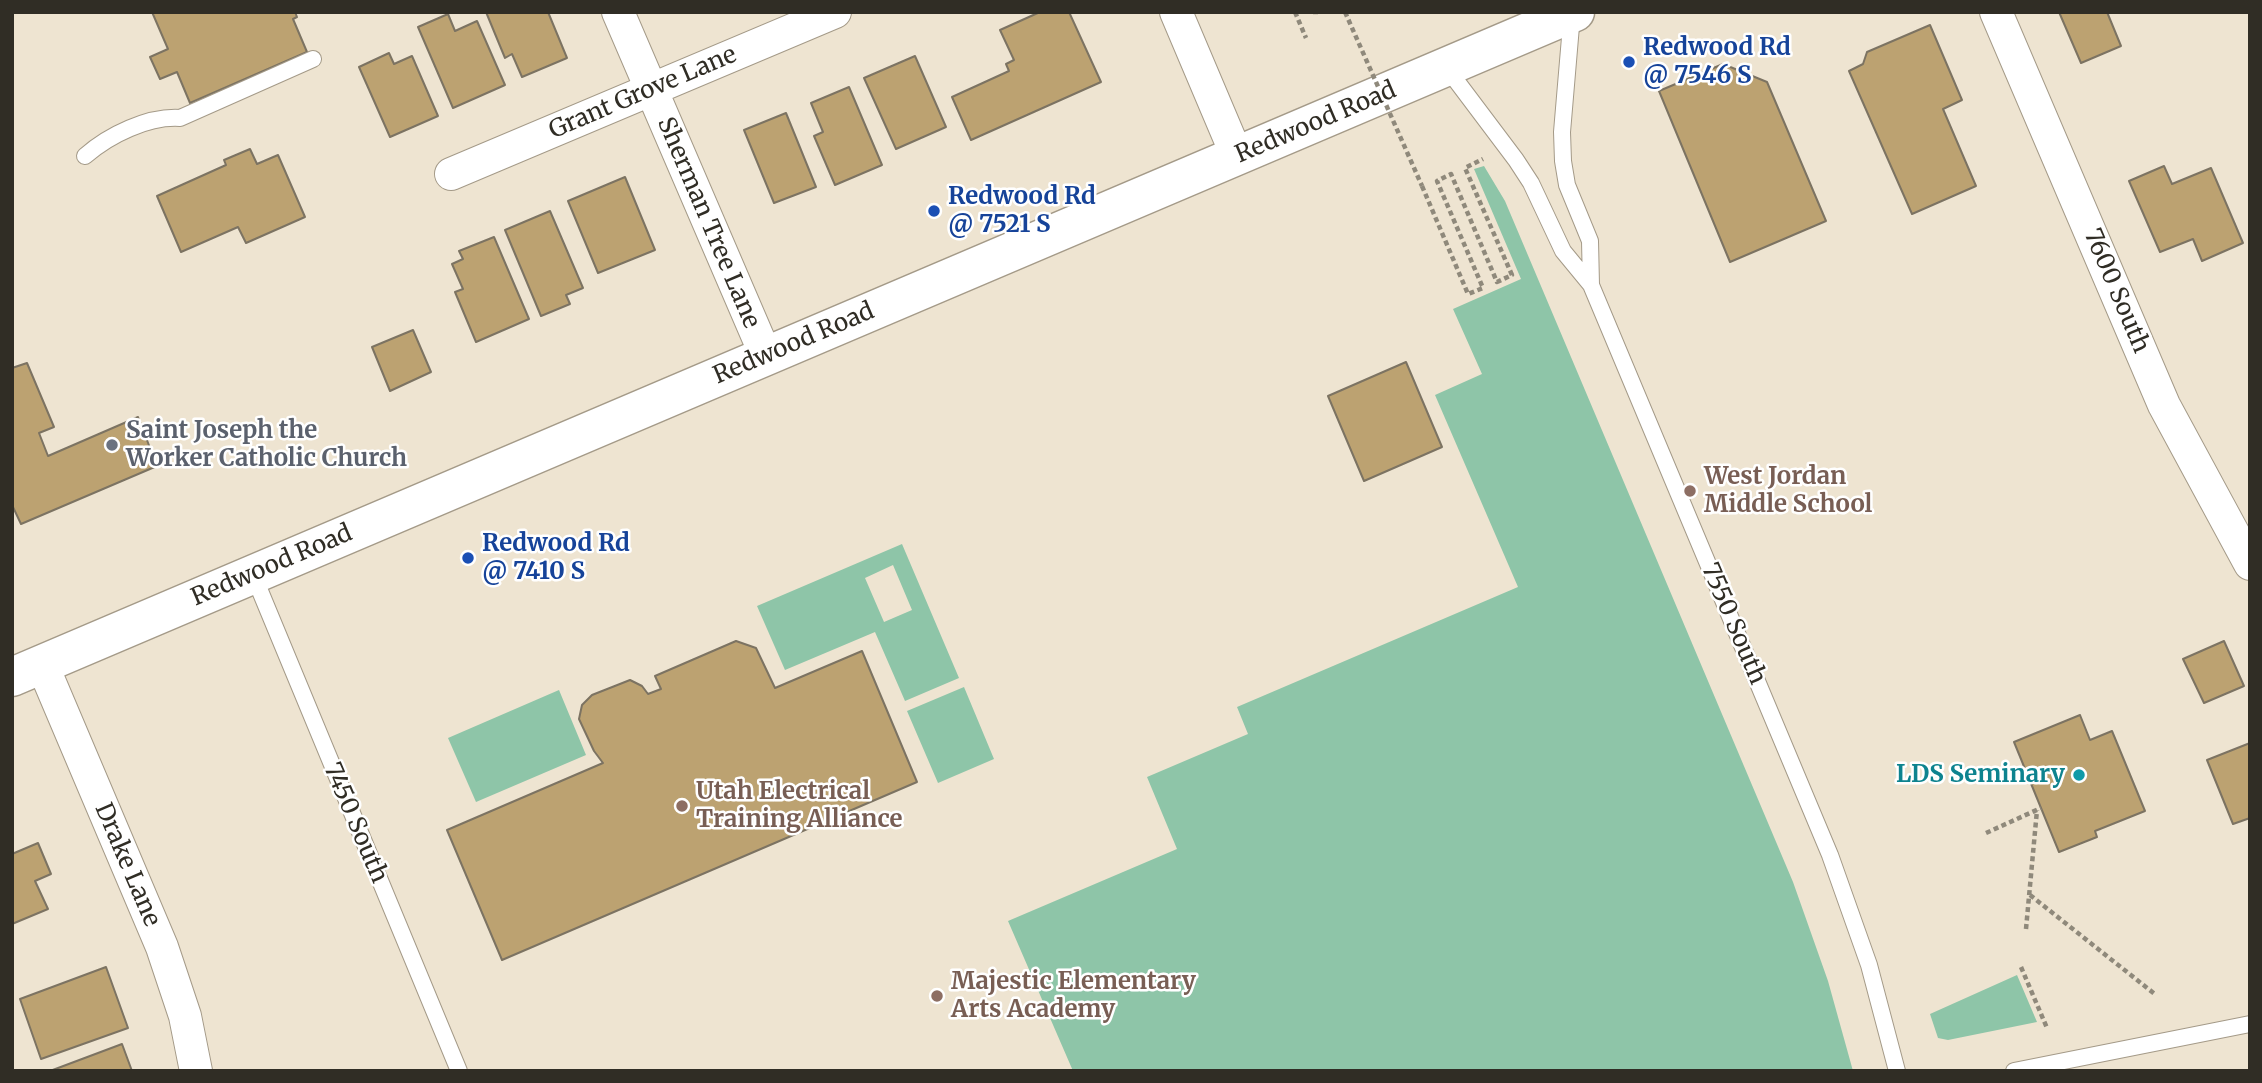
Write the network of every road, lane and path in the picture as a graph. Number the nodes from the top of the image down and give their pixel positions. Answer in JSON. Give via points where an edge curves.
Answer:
{"nodes":[{"id":1,"x":618,"y":12,"type":"edge"},
{"id":2,"x":835,"y":12,"type":"edge"},
{"id":3,"x":1176,"y":12,"type":"edge"},
{"id":4,"x":1295,"y":12,"type":"edge"},
{"id":5,"x":1313,"y":12,"type":"edge"},
{"id":6,"x":1319,"y":12,"type":"edge"},
{"id":7,"x":1345,"y":12,"type":"edge"},
{"id":8,"x":1996,"y":12,"type":"edge"},
{"id":9,"x":1574,"y":13,"type":"edge"},
{"id":10,"x":1306,"y":38,"type":"dead end"},
{"id":11,"x":313,"y":59,"type":"dead end"},
{"id":12,"x":1446,"y":67,"type":"junction"},
{"id":13,"x":651,"y":89,"type":"junction"},
{"id":14,"x":85,"y":156,"type":"dead end"},
{"id":15,"x":1237,"y":156,"type":"junction"},
{"id":16,"x":1487,"y":158,"type":"dead end"},
{"id":17,"x":452,"y":174,"type":"dead end"},
{"id":18,"x":1591,"y":285,"type":"junction"},
{"id":19,"x":766,"y":356,"type":"junction"},
{"id":20,"x":2250,"y":564,"type":"edge"},
{"id":21,"x":253,"y":574,"type":"junction"},
{"id":22,"x":27,"y":670,"type":"edge"},
{"id":23,"x":1986,"y":832,"type":"dead end"},
{"id":24,"x":2030,"y":895,"type":"junction"},
{"id":25,"x":2026,"y":929,"type":"dead end"},
{"id":26,"x":2021,"y":967,"type":"dead end"},
{"id":27,"x":2156,"y":995,"type":"dead end"},
{"id":28,"x":2250,"y":1024,"type":"edge"},
{"id":29,"x":2047,"y":1028,"type":"dead end"},
{"id":30,"x":196,"y":1071,"type":"edge"},
{"id":31,"x":459,"y":1071,"type":"edge"},
{"id":32,"x":1897,"y":1071,"type":"edge"},
{"id":33,"x":2014,"y":1071,"type":"edge"}],
"edges":[{"from":1,"to":13,"type":"street","name":"Sherman Tree Lane"},
{"from":2,"to":13,"type":"street","name":"Grant Grove Lane"},
{"from":3,"to":15,"type":"street"},
{"from":4,"to":10,"type":"path"},
{"from":5,"to":6,"type":"path"},
{"from":7,"to":16,"type":"path","bridge":true,"via":[[1468,295],[1483,288],[1437,181],[1451,174],[1497,282],[1512,275],[1465,167]]},
{"from":8,"to":20,"type":"street","name":"7600 South","via":[[2164,405]]},
{"from":9,"to":12,"type":"main road","name":"Redwood Road"},
{"from":9,"to":18,"type":"lane","name":"7550 South","via":[[1563,161],[1567,185],[1590,241]]},
{"from":11,"to":14,"type":"lane","via":[[180,118],[161,117],[99,144]]},
{"from":12,"to":15,"type":"main road","name":"Redwood Road"},
{"from":12,"to":18,"type":"lane","name":"7550 South","via":[[1516,160],[1563,250]]},
{"from":13,"to":17,"type":"street","name":"Grant Grove Lane"},
{"from":13,"to":19,"type":"street","name":"Sherman Tree Lane"},
{"from":15,"to":19,"type":"main road","name":"Redwood Road"},
{"from":18,"to":32,"type":"lane","name":"7550 South","via":[[1830,855],[1869,965]]},
{"from":19,"to":21,"type":"main road","name":"Redwood Road"},
{"from":21,"to":22,"type":"main road","name":"Redwood Road"},
{"from":21,"to":31,"type":"lane","name":"7450 South"},
{"from":22,"to":30,"type":"street","name":"Drake Lane","via":[[162,947],[185,1016]]},
{"from":23,"to":24,"type":"path","via":[[2039,809]]},
{"from":24,"to":25,"type":"path"},
{"from":24,"to":27,"type":"path"},
{"from":26,"to":29,"type":"path"},
{"from":28,"to":33,"type":"lane"}]}
